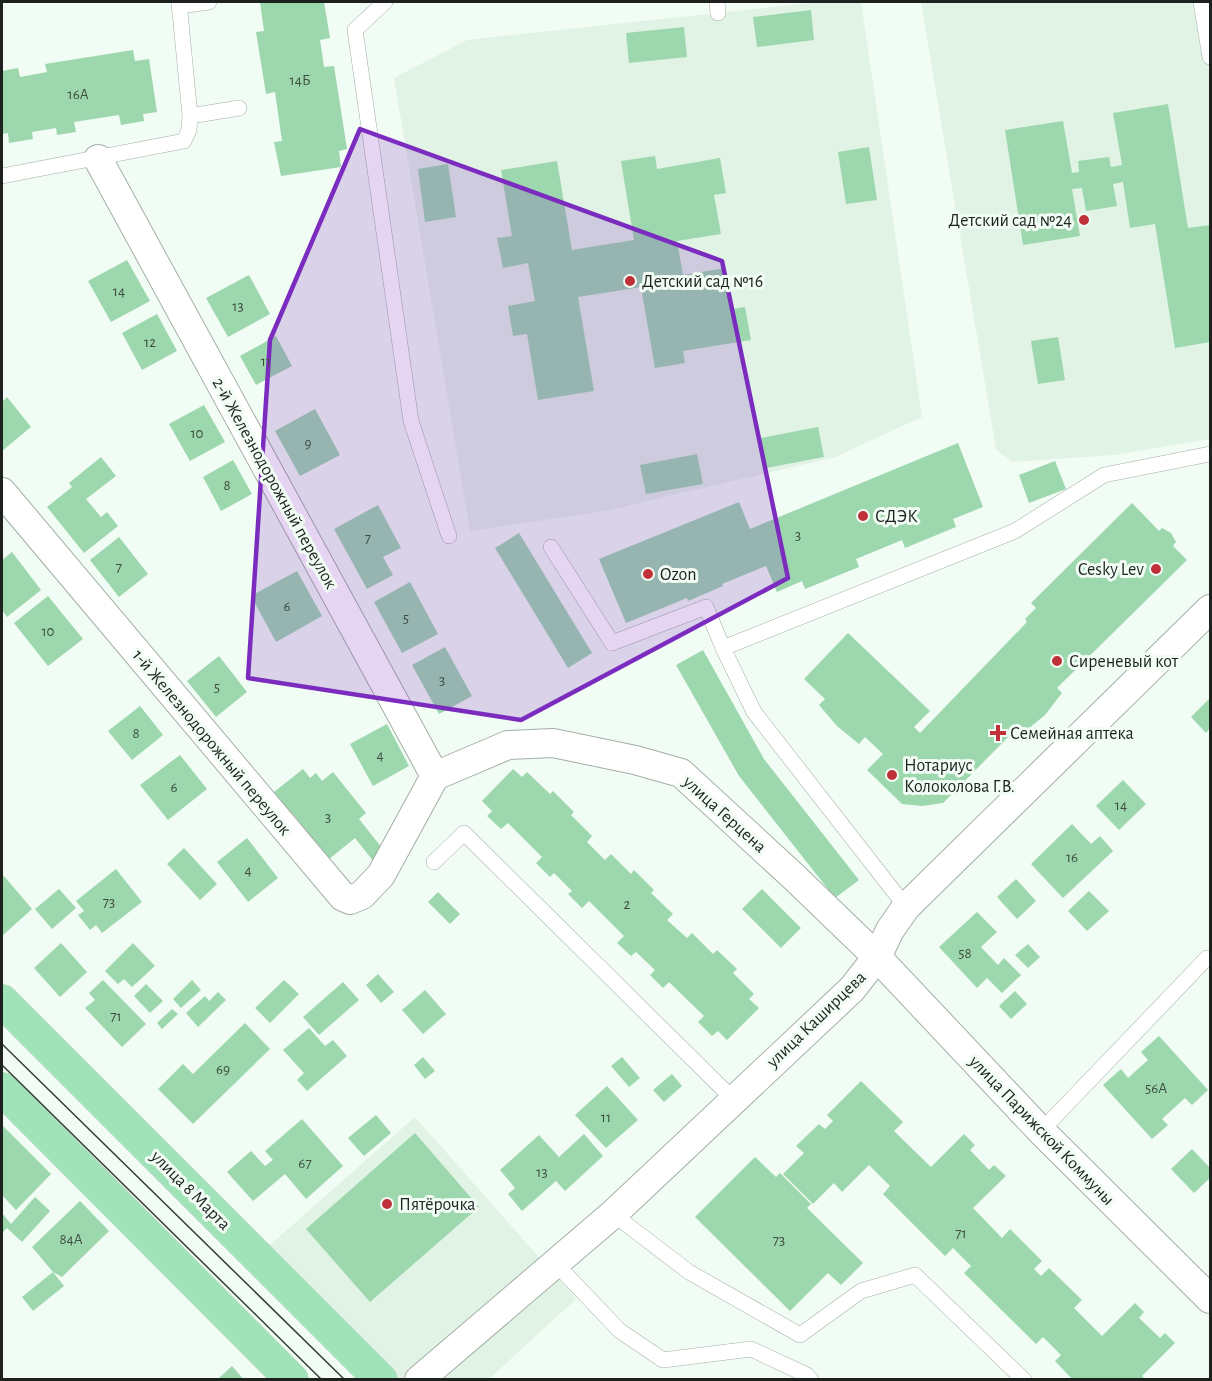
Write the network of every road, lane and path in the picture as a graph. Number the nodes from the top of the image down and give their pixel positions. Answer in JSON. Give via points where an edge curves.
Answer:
{"nodes":[{"id":1,"x":209,"y":2,"type":"edge"},
{"id":2,"x":385,"y":2,"type":"edge"},
{"id":3,"x":1201,"y":2,"type":"edge"},
{"id":4,"x":179,"y":4,"type":"edge"},
{"id":5,"x":1210,"y":57,"type":"edge"},
{"id":6,"x":239,"y":108,"type":"dead end"},
{"id":7,"x":190,"y":116,"type":"junction"},
{"id":8,"x":98,"y":159,"type":"junction"},
{"id":9,"x":2,"y":176,"type":"edge"},
{"id":10,"x":1210,"y":454,"type":"edge"},
{"id":11,"x":2,"y":492,"type":"edge"},
{"id":12,"x":449,"y":536,"type":"dead end"},
{"id":13,"x":551,"y":547,"type":"dead end"},
{"id":14,"x":1210,"y":609,"type":"edge"},
{"id":15,"x":723,"y":648,"type":"junction"},
{"id":16,"x":435,"y":776,"type":"junction"},
{"id":17,"x":434,"y":862,"type":"dead end"},
{"id":18,"x":906,"y":907,"type":"junction"},
{"id":19,"x":877,"y":957,"type":"junction"},
{"id":20,"x":1210,"y":960,"type":"edge"},
{"id":21,"x":2,"y":1001,"type":"edge"},
{"id":22,"x":2,"y":1089,"type":"edge"},
{"id":23,"x":733,"y":1099,"type":"junction"},
{"id":24,"x":1041,"y":1131,"type":"junction"},
{"id":25,"x":613,"y":1214,"type":"junction"},
{"id":26,"x":556,"y":1264,"type":"junction"},
{"id":27,"x":1210,"y":1299,"type":"edge"},
{"id":28,"x":292,"y":1380,"type":"edge"},
{"id":29,"x":381,"y":1380,"type":"edge"},
{"id":30,"x":419,"y":1380,"type":"edge"},
{"id":31,"x":811,"y":1380,"type":"edge"},
{"id":32,"x":1024,"y":1380,"type":"edge"}],
"edges":[{"from":1,"to":4,"type":"lane"},
{"from":2,"to":12,"type":"lane","via":[[355,30],[411,422]]},
{"from":3,"to":5,"type":"lane"},
{"from":4,"to":7,"type":"lane"},
{"from":6,"to":7,"type":"lane"},
{"from":7,"to":8,"type":"lane","via":[[184,141]]},
{"from":8,"to":9,"type":"lane"},
{"from":8,"to":16,"type":"street","name":"2-й Железнодорожный переулок"},
{"from":10,"to":15,"type":"lane","via":[[1104,475],[1015,531]]},
{"from":11,"to":16,"type":"street","name":"1-й Железнодорожный переулок","via":[[343,897],[350,900],[362,895],[381,875]]},
{"from":13,"to":15,"type":"lane","via":[[612,643],[706,607]]},
{"from":14,"to":18,"type":"street","name":"улица Каширцева"},
{"from":15,"to":18,"type":"lane","via":[[754,712]]},
{"from":16,"to":19,"type":"street","name":"улица Герцена","via":[[508,746],[553,742],[681,773]]},
{"from":17,"to":23,"type":"lane","via":[[464,833]]},
{"from":18,"to":19,"type":"street","name":"улица Каширцева"},
{"from":19,"to":23,"type":"street","name":"улица Каширцева","via":[[852,988]]},
{"from":19,"to":24,"type":"street","name":"улица Парижской Коммуны"},
{"from":20,"to":24,"type":"lane","via":[[1207,958]]},
{"from":21,"to":29,"type":"main road","name":"улица 8 Марта"},
{"from":22,"to":28,"type":"main road"},
{"from":23,"to":25,"type":"street","name":"улица Каширцева"},
{"from":24,"to":27,"type":"street","name":"улица Парижской Коммуны"},
{"from":25,"to":26,"type":"street","name":"улица Каширцева"},
{"from":25,"to":32,"type":"lane","via":[[688,1272],[800,1335],[861,1291],[915,1275]]},
{"from":26,"to":30,"type":"street","name":"улица Каширцева"},
{"from":26,"to":31,"type":"lane","via":[[620,1331],[663,1360],[751,1348]]}]}
